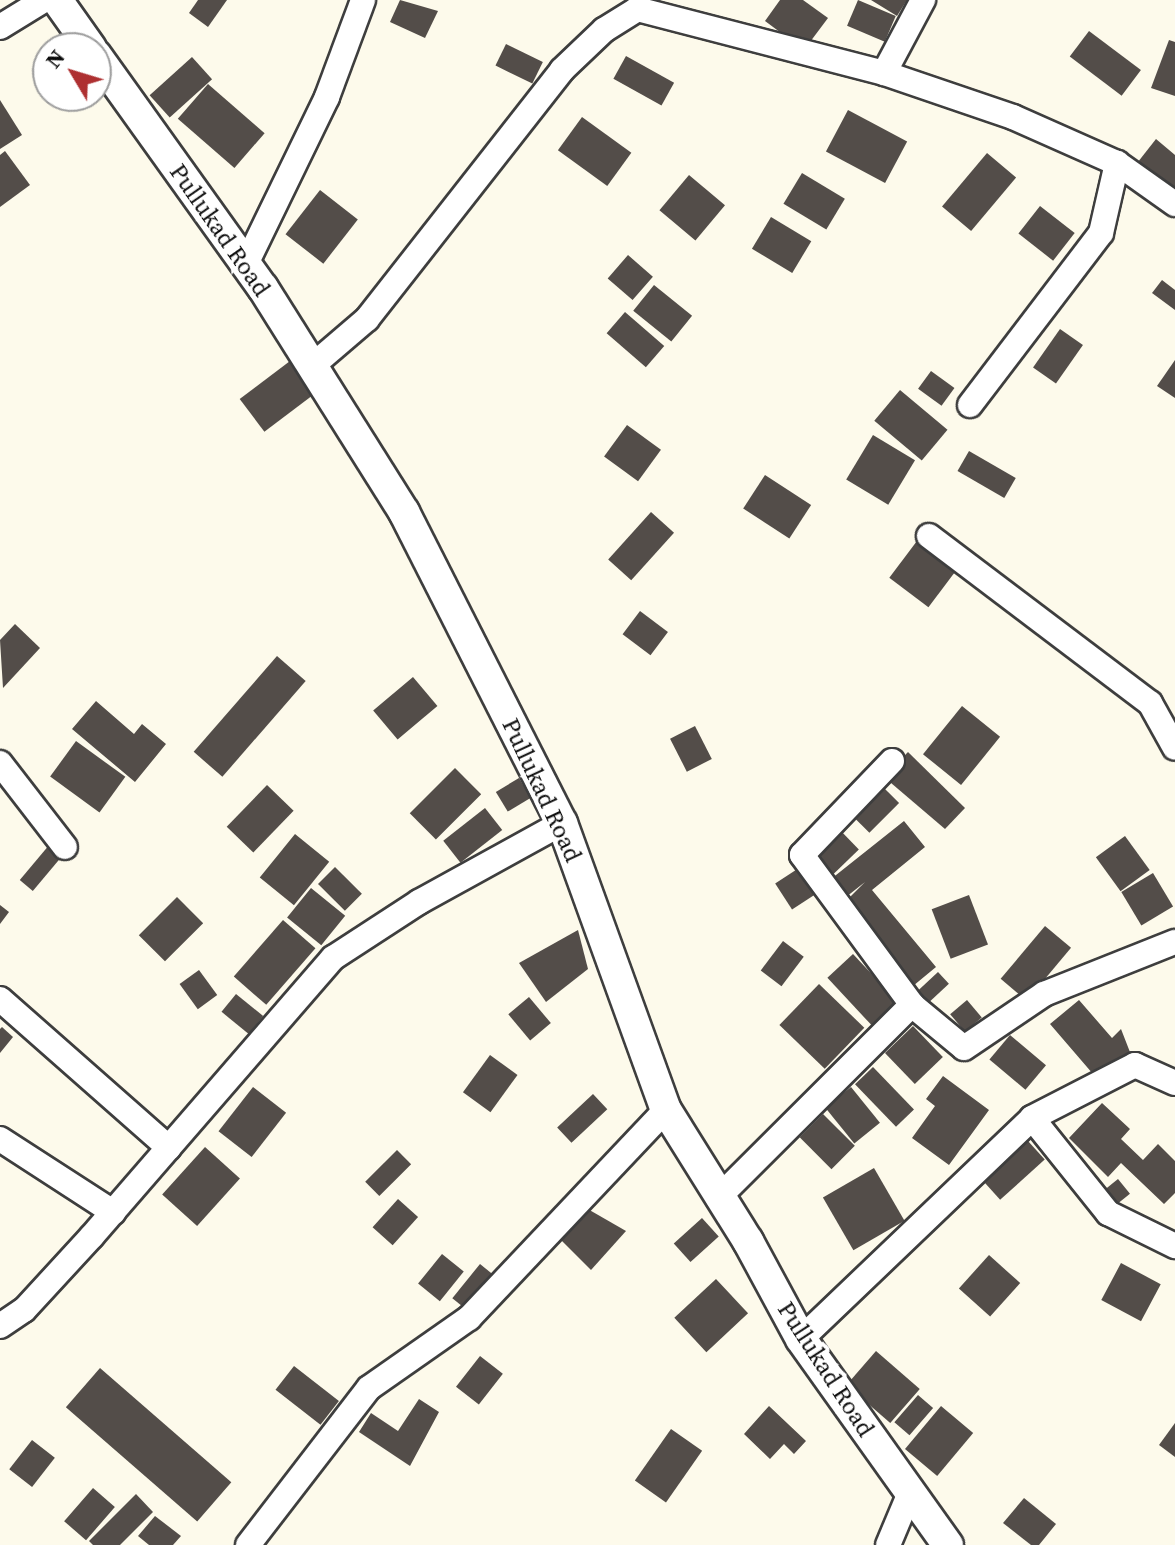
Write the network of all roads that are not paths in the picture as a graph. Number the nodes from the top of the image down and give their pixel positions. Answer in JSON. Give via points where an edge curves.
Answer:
{"nodes":[{"id":1,"x":44,"y":0,"type":"edge"},
{"id":2,"x":57,"y":0,"type":"edge"},
{"id":3,"x":363,"y":0,"type":"edge"},
{"id":4,"x":923,"y":0,"type":"edge"},
{"id":5,"x":639,"y":5,"type":"edge"},
{"id":6,"x":0,"y":27,"type":"edge"},
{"id":7,"x":80,"y":32,"type":"edge"},
{"id":8,"x":884,"y":73,"type":"junction"},
{"id":9,"x":112,"y":77,"type":"edge"},
{"id":10,"x":1117,"y":163,"type":"junction"},
{"id":11,"x":1175,"y":204,"type":"edge"},
{"id":12,"x":246,"y":264,"type":"junction"},
{"id":13,"x":312,"y":366,"type":"junction"},
{"id":14,"x":970,"y":405,"type":"dead end"},
{"id":15,"x":929,"y":536,"type":"dead end"},
{"id":16,"x":1175,"y":748,"type":"edge"},
{"id":17,"x":892,"y":761,"type":"dead end"},
{"id":18,"x":0,"y":763,"type":"edge"},
{"id":19,"x":562,"y":823,"type":"junction"},
{"id":20,"x":65,"y":847,"type":"dead end"},
{"id":21,"x":1175,"y":942,"type":"edge"},
{"id":22,"x":0,"y":999,"type":"edge"},
{"id":23,"x":912,"y":1005,"type":"junction"},
{"id":24,"x":1175,"y":1083,"type":"edge"},
{"id":25,"x":666,"y":1110,"type":"junction"},
{"id":26,"x":1032,"y":1118,"type":"junction"},
{"id":27,"x":0,"y":1139,"type":"edge"},
{"id":28,"x":169,"y":1148,"type":"junction"},
{"id":29,"x":718,"y":1198,"type":"junction"},
{"id":30,"x":113,"y":1212,"type":"junction"},
{"id":31,"x":1175,"y":1246,"type":"edge"},
{"id":32,"x":0,"y":1326,"type":"edge"},
{"id":33,"x":801,"y":1339,"type":"junction"},
{"id":34,"x":909,"y":1495,"type":"junction"},
{"id":35,"x":248,"y":1545,"type":"edge"},
{"id":36,"x":888,"y":1545,"type":"edge"},
{"id":37,"x":948,"y":1545,"type":"edge"}],
"edges":[{"from":1,"to":6,"type":"street"},
{"from":2,"to":7,"type":"street"},
{"from":3,"to":12,"type":"street","via":[[327,97]]},
{"from":4,"to":8,"type":"street"},
{"from":5,"to":8,"type":"street"},
{"from":5,"to":13,"type":"street","via":[[562,70],[367,319]]},
{"from":8,"to":10,"type":"street","via":[[1013,117]]},
{"from":9,"to":12,"type":"street","name":"Pullukad Road"},
{"from":10,"to":11,"type":"street"},
{"from":10,"to":14,"type":"street","via":[[1101,233]]},
{"from":12,"to":13,"type":"street","name":"Pullukad Road"},
{"from":13,"to":19,"type":"street","name":"Pullukad Road","via":[[404,512]]},
{"from":15,"to":16,"type":"street","via":[[1134,689],[1157,713]]},
{"from":17,"to":23,"type":"street","via":[[802,855]]},
{"from":18,"to":20,"type":"street"},
{"from":19,"to":25,"type":"street","name":"Pullukad Road"},
{"from":19,"to":28,"type":"street","via":[[419,902],[333,958]]},
{"from":21,"to":23,"type":"street","via":[[1044,994],[964,1048]]},
{"from":22,"to":28,"type":"street"},
{"from":23,"to":29,"type":"street"},
{"from":24,"to":26,"type":"street","via":[[1135,1065]]},
{"from":25,"to":29,"type":"street","name":"Pullukad Road"},
{"from":25,"to":35,"type":"street","via":[[469,1318],[369,1388]]},
{"from":26,"to":31,"type":"street","via":[[1108,1213]]},
{"from":26,"to":33,"type":"street"},
{"from":27,"to":30,"type":"street"},
{"from":28,"to":30,"type":"street"},
{"from":29,"to":33,"type":"street","name":"Pullukad Road"},
{"from":30,"to":32,"type":"street","via":[[24,1310]]},
{"from":33,"to":34,"type":"street","name":"Pullukad Road"},
{"from":34,"to":36,"type":"street"},
{"from":34,"to":37,"type":"street","name":"Pullukad Road"}]}
